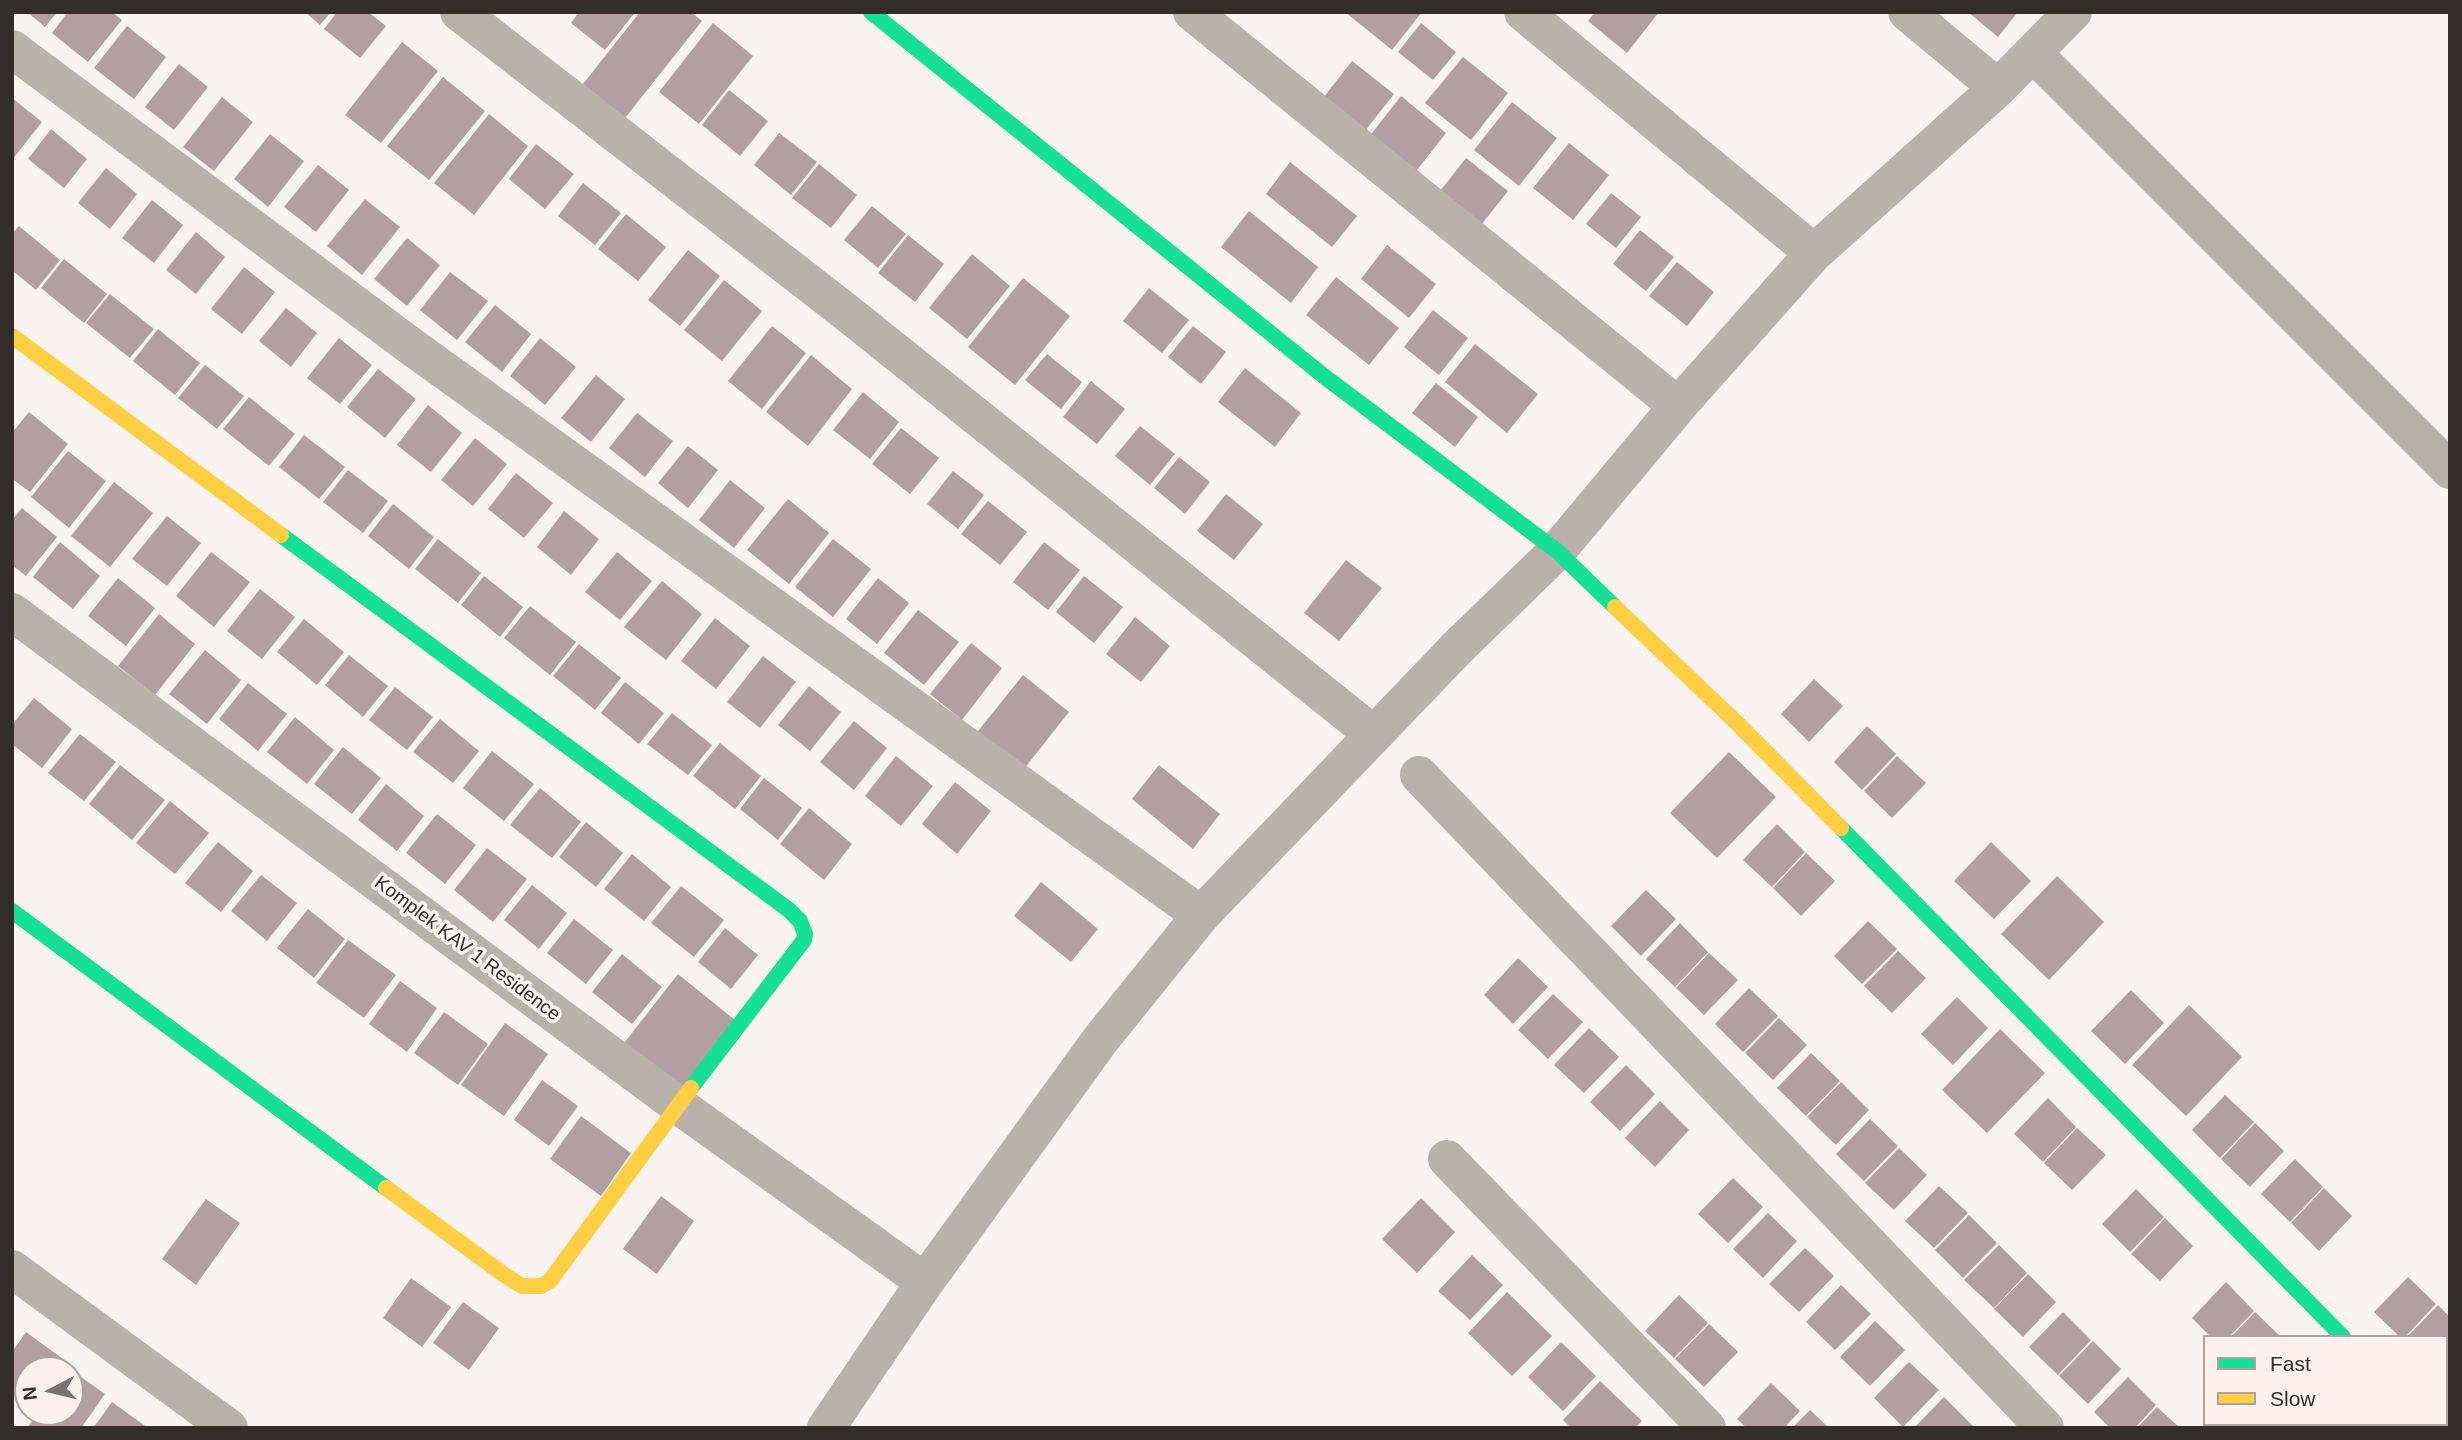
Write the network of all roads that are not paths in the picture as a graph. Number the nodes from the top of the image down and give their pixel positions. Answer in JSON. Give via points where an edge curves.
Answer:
{"nodes":[{"id":1,"x":459,"y":12,"type":"edge"},
{"id":2,"x":871,"y":12,"type":"edge"},
{"id":3,"x":1192,"y":12,"type":"edge"},
{"id":4,"x":1523,"y":12,"type":"edge"},
{"id":5,"x":1907,"y":12,"type":"edge"},
{"id":6,"x":2073,"y":12,"type":"edge"},
{"id":7,"x":12,"y":49,"type":"edge"},
{"id":8,"x":2033,"y":53,"type":"junction"},
{"id":9,"x":1998,"y":88,"type":"junction"},
{"id":10,"x":1814,"y":253,"type":"junction"},
{"id":11,"x":12,"y":336,"type":"edge"},
{"id":12,"x":1678,"y":406,"type":"junction"},
{"id":13,"x":2450,"y":470,"type":"edge"},
{"id":14,"x":1557,"y":551,"type":"junction"},
{"id":15,"x":12,"y":612,"type":"edge"},
{"id":16,"x":1373,"y":734,"type":"junction"},
{"id":17,"x":1419,"y":775,"type":"dead end"},
{"id":18,"x":12,"y":911,"type":"edge"},
{"id":19,"x":1201,"y":915,"type":"junction"},
{"id":20,"x":678,"y":1105,"type":"junction"},
{"id":21,"x":1447,"y":1158,"type":"dead end"},
{"id":22,"x":12,"y":1269,"type":"edge"},
{"id":23,"x":925,"y":1282,"type":"junction"},
{"id":24,"x":2341,"y":1335,"type":"edge"},
{"id":25,"x":229,"y":1428,"type":"edge"},
{"id":26,"x":826,"y":1428,"type":"edge"},
{"id":27,"x":1707,"y":1428,"type":"edge"},
{"id":28,"x":2045,"y":1428,"type":"edge"}],
"edges":[{"from":1,"to":16,"type":"street","via":[[856,321]]},
{"from":2,"to":14,"type":"street","via":[[1325,377]]},
{"from":3,"to":12,"type":"street"},
{"from":4,"to":10,"type":"street"},
{"from":5,"to":9,"type":"street"},
{"from":6,"to":8,"type":"street"},
{"from":7,"to":19,"type":"street","via":[[423,356]]},
{"from":8,"to":9,"type":"street"},
{"from":8,"to":13,"type":"street"},
{"from":9,"to":10,"type":"street"},
{"from":10,"to":12,"type":"street"},
{"from":11,"to":20,"type":"street","via":[[800,921],[804,940]]},
{"from":12,"to":14,"type":"street"},
{"from":14,"to":16,"type":"street"},
{"from":14,"to":24,"type":"street","via":[[1737,723]]},
{"from":15,"to":20,"type":"street","name":"Komplek KAV 1 Residence"},
{"from":16,"to":19,"type":"street"},
{"from":17,"to":28,"type":"street"},
{"from":18,"to":20,"type":"street","via":[[522,1286],[550,1281]]},
{"from":19,"to":23,"type":"street","via":[[1101,1039]]},
{"from":20,"to":23,"type":"street","name":"Komplek KAV 1 Residence"},
{"from":21,"to":27,"type":"street"},
{"from":22,"to":25,"type":"street"},
{"from":23,"to":26,"type":"street"}]}
